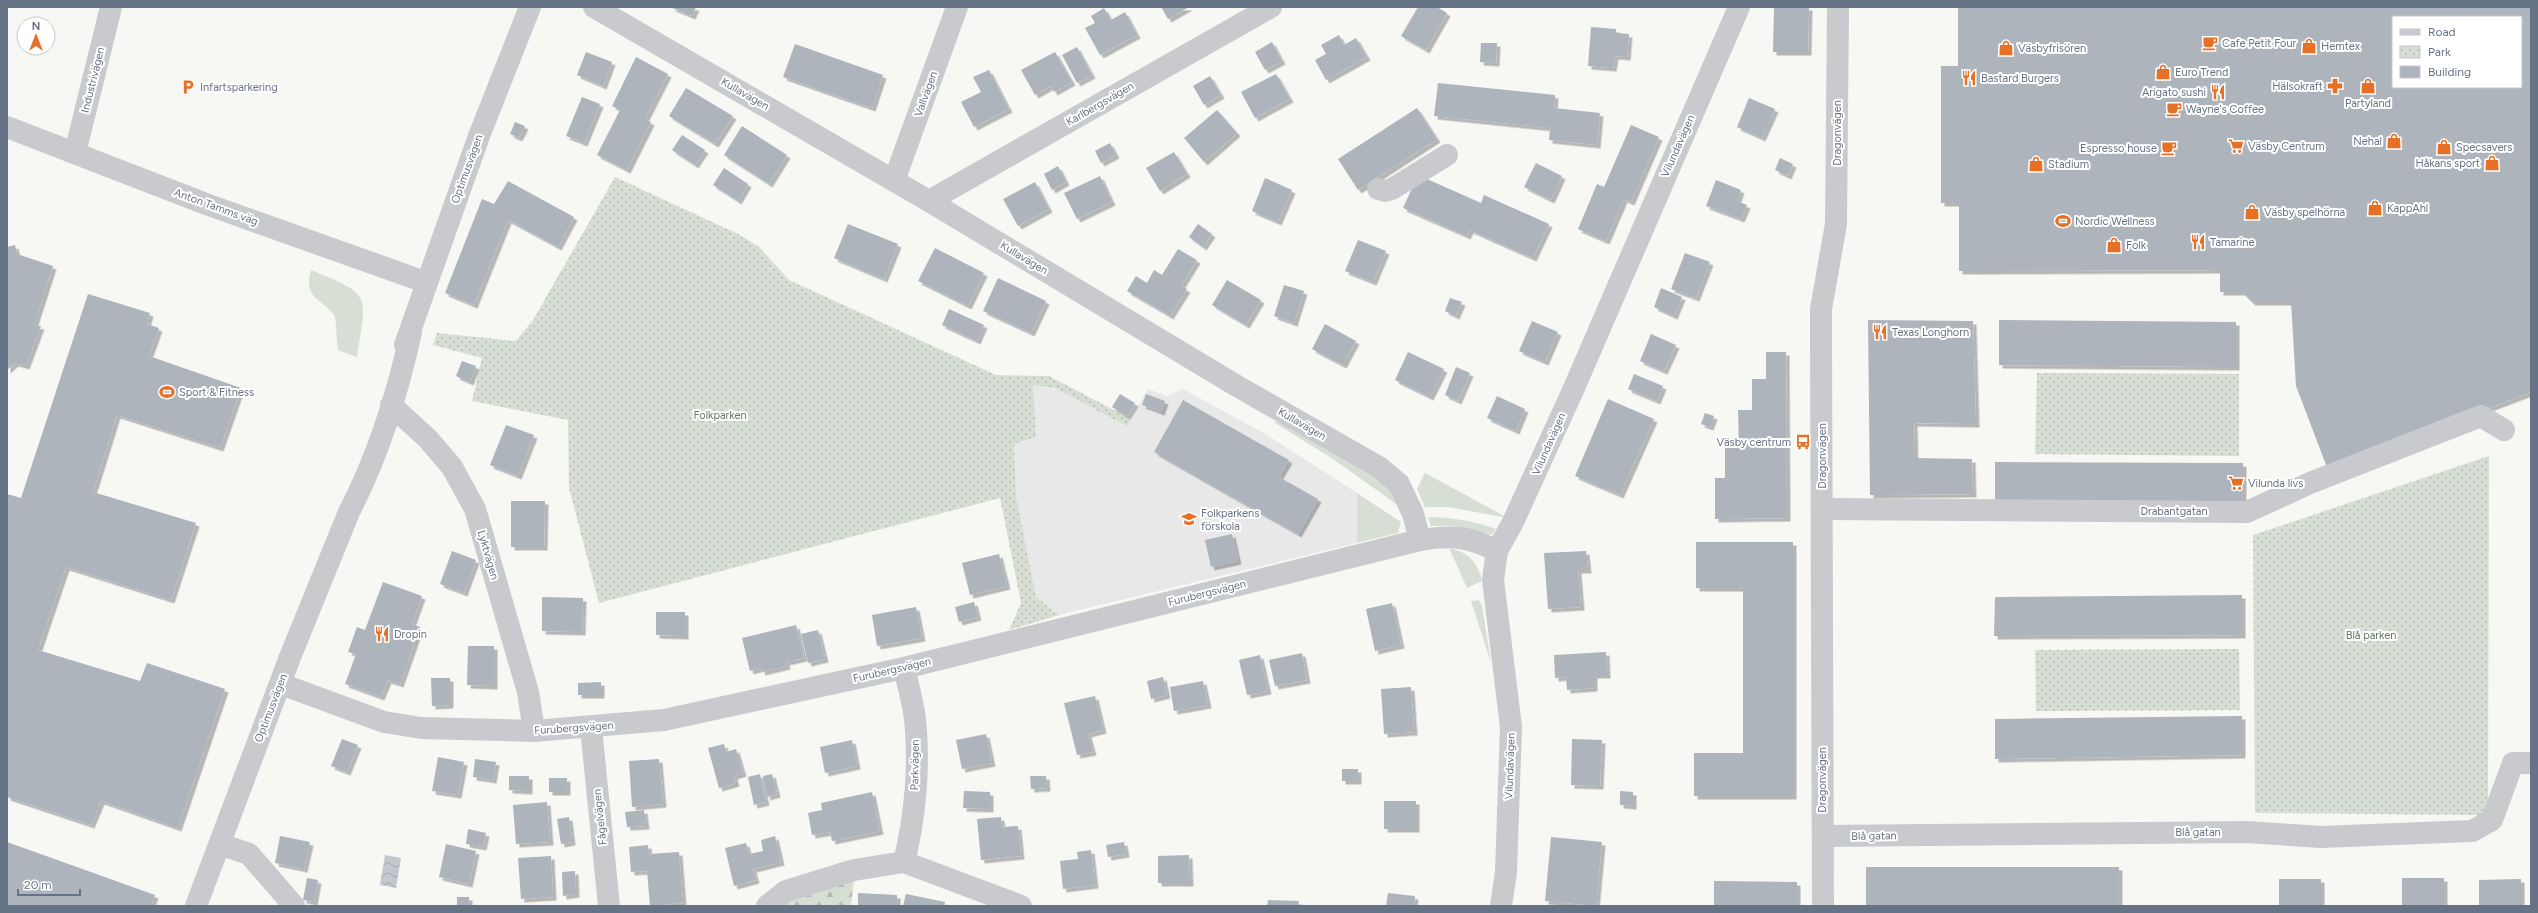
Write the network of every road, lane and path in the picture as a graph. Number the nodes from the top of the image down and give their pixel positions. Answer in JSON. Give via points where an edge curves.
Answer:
{"nodes":[{"id":1,"x":111,"y":7,"type":"edge"},
{"id":2,"x":530,"y":7,"type":"edge"},
{"id":3,"x":594,"y":7,"type":"edge"},
{"id":4,"x":957,"y":7,"type":"edge"},
{"id":5,"x":1271,"y":7,"type":"edge"},
{"id":6,"x":1739,"y":7,"type":"edge"},
{"id":7,"x":1838,"y":7,"type":"edge"},
{"id":8,"x":7,"y":127,"type":"edge"},
{"id":9,"x":75,"y":153,"type":"junction"},
{"id":10,"x":1447,"y":155,"type":"dead end"},
{"id":11,"x":894,"y":181,"type":"junction"},
{"id":12,"x":1378,"y":189,"type":"dead end"},
{"id":13,"x":929,"y":201,"type":"junction"},
{"id":14,"x":426,"y":282,"type":"junction"},
{"id":15,"x":410,"y":332,"type":"junction"},
{"id":16,"x":391,"y":405,"type":"junction"},
{"id":17,"x":2504,"y":430,"type":"dead end"},
{"id":18,"x":1822,"y":509,"type":"junction"},
{"id":19,"x":349,"y":512,"type":"junction"},
{"id":20,"x":1420,"y":540,"type":"junction"},
{"id":21,"x":1497,"y":551,"type":"junction"},
{"id":22,"x":904,"y":668,"type":"junction"},
{"id":23,"x":281,"y":684,"type":"junction"},
{"id":24,"x":591,"y":728,"type":"junction"},
{"id":25,"x":534,"y":731,"type":"junction"},
{"id":26,"x":2522,"y":763,"type":"edge"},
{"id":27,"x":1822,"y":836,"type":"junction"},
{"id":28,"x":220,"y":844,"type":"junction"},
{"id":29,"x":904,"y":862,"type":"junction"},
{"id":30,"x":196,"y":906,"type":"edge"},
{"id":31,"x":294,"y":906,"type":"edge"},
{"id":32,"x":609,"y":906,"type":"edge"},
{"id":33,"x":767,"y":906,"type":"edge"},
{"id":34,"x":1021,"y":906,"type":"edge"},
{"id":35,"x":1500,"y":906,"type":"edge"},
{"id":36,"x":1823,"y":906,"type":"edge"}],
"edges":[{"from":1,"to":9,"type":"street","name":"Industrivägen"},
{"from":2,"to":14,"type":"street","name":"Optimusvägen","via":[[479,136]]},
{"from":3,"to":11,"type":"street","name":"Kullavägen"},
{"from":4,"to":11,"type":"street","name":"Vallvägen"},
{"from":5,"to":13,"type":"street","name":"Karlbergsvägen"},
{"from":6,"to":21,"type":"street","name":"Vilundavägen","via":[[1574,388],[1513,522]]},
{"from":7,"to":18,"type":"street","name":"Dragonvägen","via":[[1836,224],[1822,309]]},
{"from":8,"to":9,"type":"street","name":"Anton Tamms väg"},
{"from":9,"to":14,"type":"street","name":"Anton Tamms väg","via":[[206,204]]},
{"from":10,"to":12,"type":"street","via":[[1392,189]]},
{"from":11,"to":13,"type":"street","name":"Kullavägen"},
{"from":13,"to":20,"type":"street","name":"Kullavägen","via":[[1230,382],[1378,467],[1400,484],[1413,514]]},
{"from":14,"to":15,"type":"street","name":"Optimusvägen"},
{"from":15,"to":16,"type":"street","name":"Optimusvägen"},
{"from":15,"to":19,"type":"street","name":"Optimusvägen","via":[[356,484]]},
{"from":16,"to":19,"type":"street","name":"Optimusvägen"},
{"from":16,"to":25,"type":"street","name":"Lyktvägen","via":[[428,439],[452,468],[475,509],[528,692]]},
{"from":17,"to":18,"type":"street","name":"Drabantgatan","via":[[2481,416],[2310,483],[2247,512]]},
{"from":18,"to":27,"type":"street","name":"Dragonvägen"},
{"from":19,"to":23,"type":"street","name":"Optimusvägen"},
{"from":20,"to":21,"type":"street","name":"Furubergsvägen","via":[[1448,536],[1475,540]]},
{"from":20,"to":22,"type":"street","name":"Furubergsvägen"},
{"from":21,"to":35,"type":"street","name":"Vilundavägen","via":[[1493,580],[1511,727],[1506,872]]},
{"from":22,"to":24,"type":"street","name":"Furubergsvägen","via":[[664,720]]},
{"from":22,"to":29,"type":"street","name":"Parkvägen","via":[[915,719],[916,775],[910,842]]},
{"from":23,"to":25,"type":"street","name":"Furubergsvägen","via":[[384,722],[421,728]]},
{"from":23,"to":28,"type":"street","name":"Optimusvägen"},
{"from":24,"to":25,"type":"street","name":"Furubergsvägen"},
{"from":24,"to":32,"type":"street","name":"Fågelvägen"},
{"from":26,"to":27,"type":"street","name":"Blå gatan","via":[[2492,820],[2472,831],[2321,837],[2247,832]]},
{"from":27,"to":36,"type":"street","name":"Dragonvägen"},
{"from":28,"to":30,"type":"street","name":"Optimusvägen"},
{"from":28,"to":31,"type":"street","via":[[249,854]]},
{"from":29,"to":33,"type":"street","via":[[854,870],[786,891]]},
{"from":29,"to":34,"type":"street"}]}
